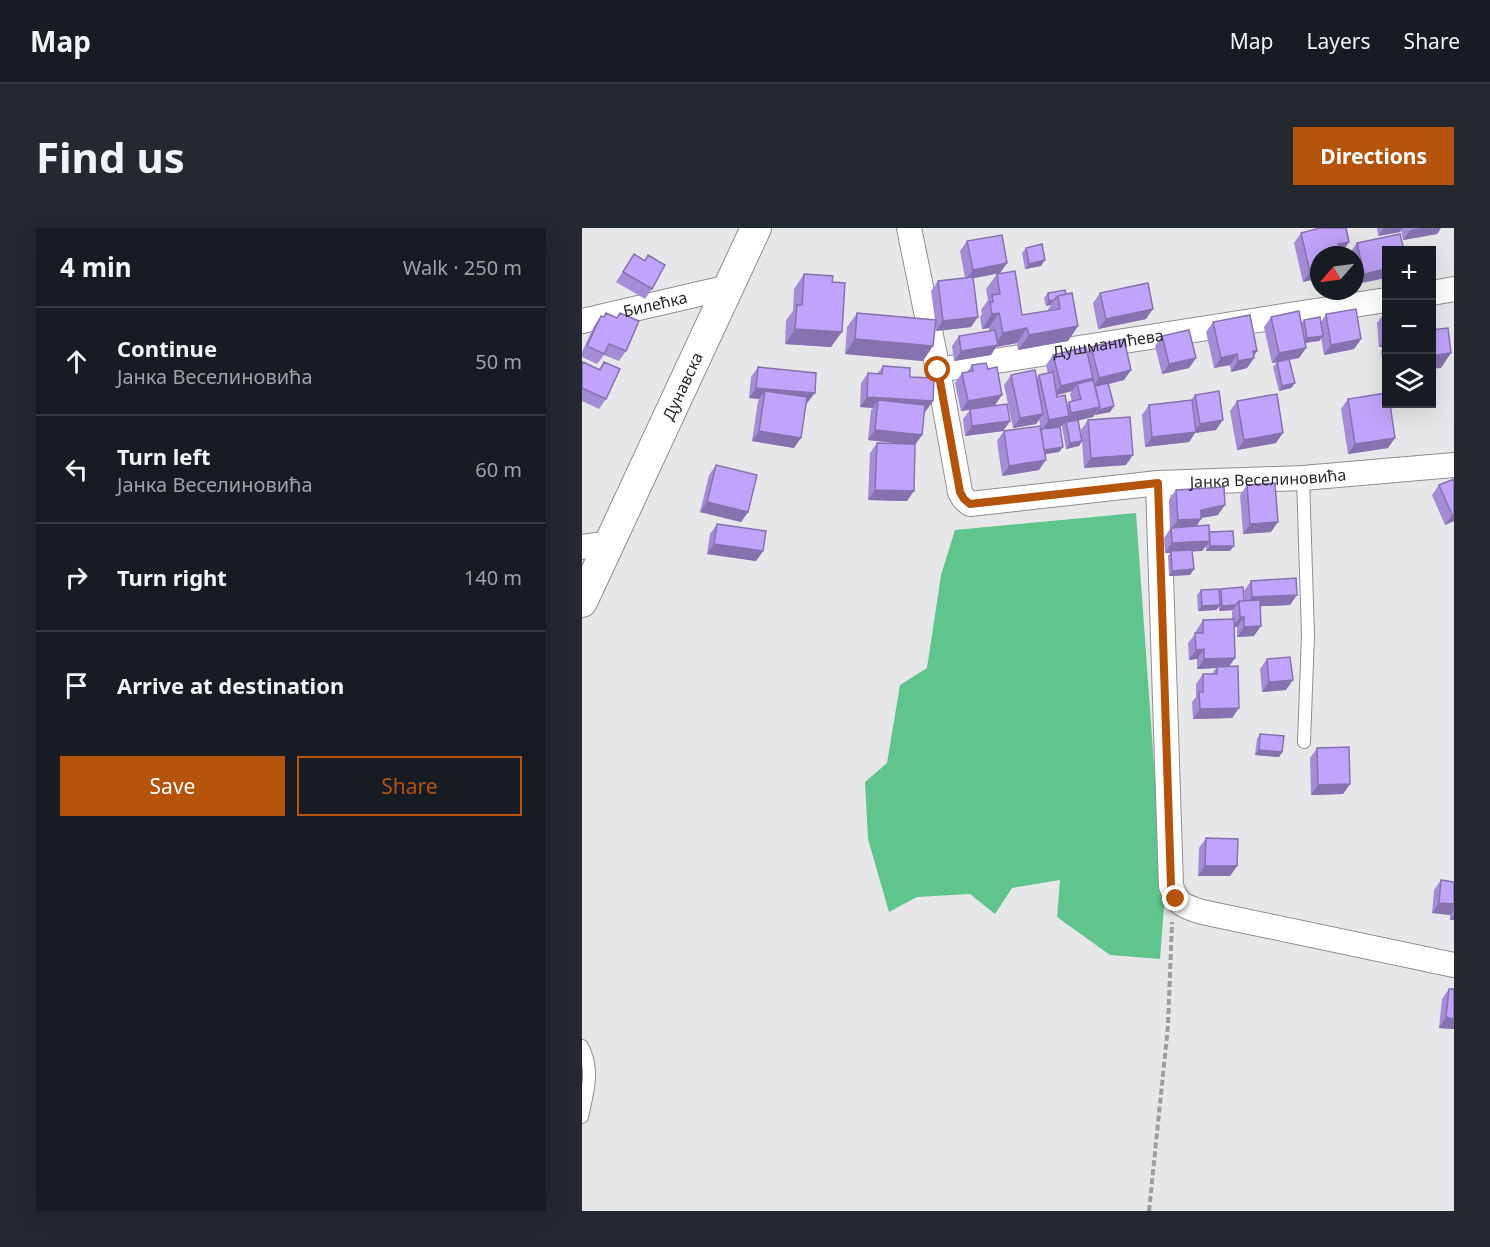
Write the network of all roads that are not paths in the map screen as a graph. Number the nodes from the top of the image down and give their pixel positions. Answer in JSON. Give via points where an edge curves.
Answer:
{"nodes":[{"id":1,"x":756,"y":228,"type":"edge"},
{"id":2,"x":909,"y":228,"type":"edge"},
{"id":3,"x":729,"y":287,"type":"junction"},
{"id":4,"x":1454,"y":289,"type":"edge"},
{"id":5,"x":1436,"y":292,"type":"edge"},
{"id":6,"x":1382,"y":301,"type":"edge"},
{"id":7,"x":582,"y":321,"type":"edge"},
{"id":8,"x":938,"y":370,"type":"junction"},
{"id":9,"x":1454,"y":465,"type":"edge"},
{"id":10,"x":1303,"y":478,"type":"junction"},
{"id":11,"x":1158,"y":483,"type":"junction"},
{"id":12,"x":596,"y":545,"type":"edge"},
{"id":13,"x":582,"y":602,"type":"edge"},
{"id":14,"x":1304,"y":742,"type":"dead end"},
{"id":15,"x":1454,"y":965,"type":"edge"},
{"id":16,"x":582,"y":1047,"type":"edge"},
{"id":17,"x":582,"y":1117,"type":"edge"}],
"edges":[{"from":1,"to":3,"type":"street","name":"Дунавска"},
{"from":2,"to":8,"type":"street","name":"Јанка Веселиновића"},
{"from":3,"to":7,"type":"street","name":"Билећка"},
{"from":3,"to":12,"type":"street","name":"Дунавска"},
{"from":4,"to":5,"type":"street"},
{"from":6,"to":8,"type":"street","name":"Душманићева"},
{"from":8,"to":11,"type":"street","name":"Јанка Веселиновића","via":[[960,492],[970,504]]},
{"from":9,"to":10,"type":"street","name":"Јанка Веселиновића"},
{"from":10,"to":11,"type":"street","name":"Јанка Веселиновића"},
{"from":10,"to":14,"type":"lane","via":[[1308,635]]},
{"from":11,"to":15,"type":"street","via":[[1171,886],[1176,899],[1202,912]]},
{"from":12,"to":13,"type":"street","name":"Дунавска"},
{"from":16,"to":17,"type":"lane","via":[[588,1058],[590,1078]]}]}
